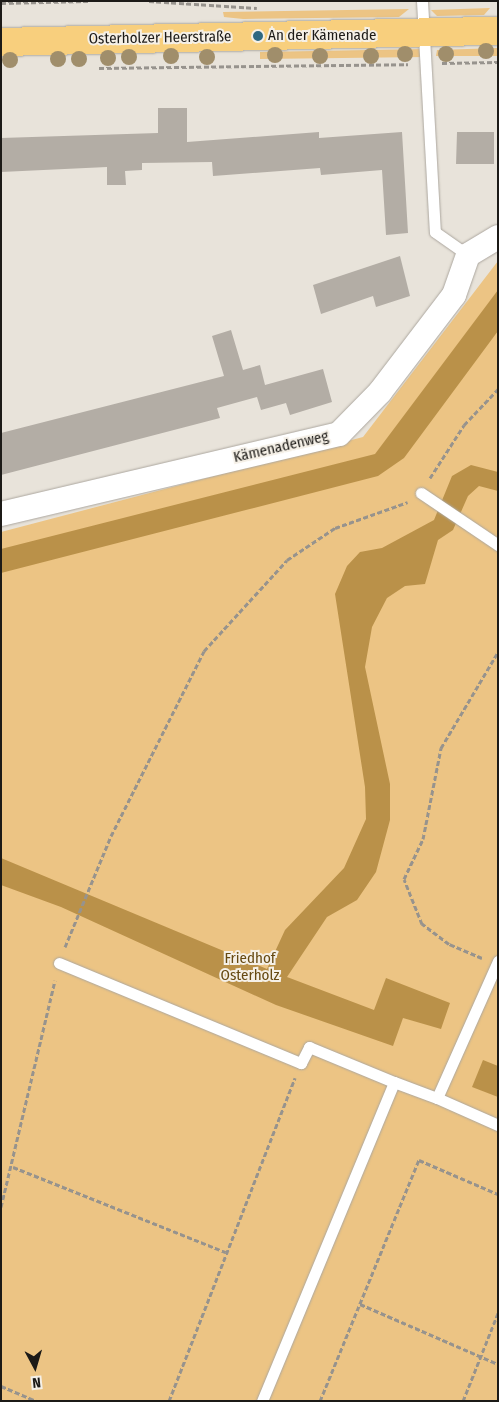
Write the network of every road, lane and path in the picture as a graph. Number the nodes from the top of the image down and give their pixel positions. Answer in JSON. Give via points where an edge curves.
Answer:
{"nodes":[{"id":1,"x":88,"y":1,"type":"edge"},
{"id":2,"x":149,"y":1,"type":"edge"},
{"id":3,"x":422,"y":1,"type":"edge"},
{"id":4,"x":1,"y":3,"type":"edge"},
{"id":5,"x":261,"y":8,"type":"dead end"},
{"id":6,"x":498,"y":31,"type":"edge"},
{"id":7,"x":426,"y":33,"type":"junction"},
{"id":8,"x":1,"y":42,"type":"edge"},
{"id":9,"x":498,"y":62,"type":"edge"},
{"id":10,"x":428,"y":64,"type":"junction"},
{"id":11,"x":88,"y":68,"type":"dead end"},
{"id":12,"x":498,"y":237,"type":"edge"},
{"id":13,"x":468,"y":255,"type":"junction"},
{"id":14,"x":498,"y":389,"type":"edge"},
{"id":15,"x":421,"y":492,"type":"junction"},
{"id":16,"x":1,"y":514,"type":"edge"},
{"id":17,"x":498,"y":545,"type":"edge"},
{"id":18,"x":498,"y":652,"type":"edge"},
{"id":19,"x":59,"y":963,"type":"junction"},
{"id":20,"x":497,"y":963,"type":"edge"},
{"id":21,"x":301,"y":1063,"type":"junction"},
{"id":22,"x":394,"y":1082,"type":"junction"},
{"id":23,"x":437,"y":1098,"type":"junction"},
{"id":24,"x":498,"y":1125,"type":"edge"},
{"id":25,"x":13,"y":1167,"type":"junction"},
{"id":26,"x":498,"y":1194,"type":"edge"},
{"id":27,"x":1,"y":1207,"type":"edge"},
{"id":28,"x":226,"y":1252,"type":"junction"},
{"id":29,"x":360,"y":1304,"type":"junction"},
{"id":30,"x":498,"y":1313,"type":"edge"},
{"id":31,"x":479,"y":1356,"type":"junction"},
{"id":32,"x":498,"y":1364,"type":"edge"},
{"id":33,"x":1,"y":1386,"type":"edge"},
{"id":34,"x":36,"y":1401,"type":"edge"},
{"id":35,"x":169,"y":1401,"type":"edge"},
{"id":36,"x":262,"y":1401,"type":"edge"},
{"id":37,"x":320,"y":1401,"type":"edge"},
{"id":38,"x":463,"y":1401,"type":"edge"}],
"edges":[{"from":1,"to":4,"type":"path"},
{"from":2,"to":5,"type":"path"},
{"from":3,"to":7,"type":"lane"},
{"from":6,"to":7,"type":"main road","name":"Osterholzer Heerstraße"},
{"from":7,"to":8,"type":"main road","name":"Osterholzer Heerstraße"},
{"from":7,"to":10,"type":"lane"},
{"from":9,"to":10,"type":"path"},
{"from":10,"to":11,"type":"path"},
{"from":10,"to":13,"type":"lane","via":[[435,232]]},
{"from":12,"to":13,"type":"street"},
{"from":13,"to":16,"type":"street","name":"Kämenadenweg","via":[[454,295],[380,392],[339,434]]},
{"from":14,"to":15,"type":"path","via":[[464,425]]},
{"from":15,"to":17,"type":"lane"},
{"from":15,"to":19,"type":"path","via":[[400,507],[335,528],[286,560],[204,651],[86,889]]},
{"from":18,"to":20,"type":"path","via":[[441,748],[422,839],[404,879],[422,924],[449,944]]},
{"from":19,"to":21,"type":"lane"},
{"from":19,"to":25,"type":"path"},
{"from":20,"to":23,"type":"lane"},
{"from":21,"to":22,"type":"lane","via":[[309,1047]]},
{"from":21,"to":28,"type":"path"},
{"from":22,"to":23,"type":"lane"},
{"from":22,"to":36,"type":"lane"},
{"from":23,"to":24,"type":"lane"},
{"from":25,"to":27,"type":"path"},
{"from":25,"to":28,"type":"path"},
{"from":26,"to":29,"type":"path","via":[[419,1160]]},
{"from":28,"to":35,"type":"path"},
{"from":29,"to":31,"type":"path"},
{"from":29,"to":37,"type":"path"},
{"from":30,"to":31,"type":"path"},
{"from":31,"to":32,"type":"path"},
{"from":31,"to":38,"type":"path"},
{"from":33,"to":34,"type":"path"}]}
